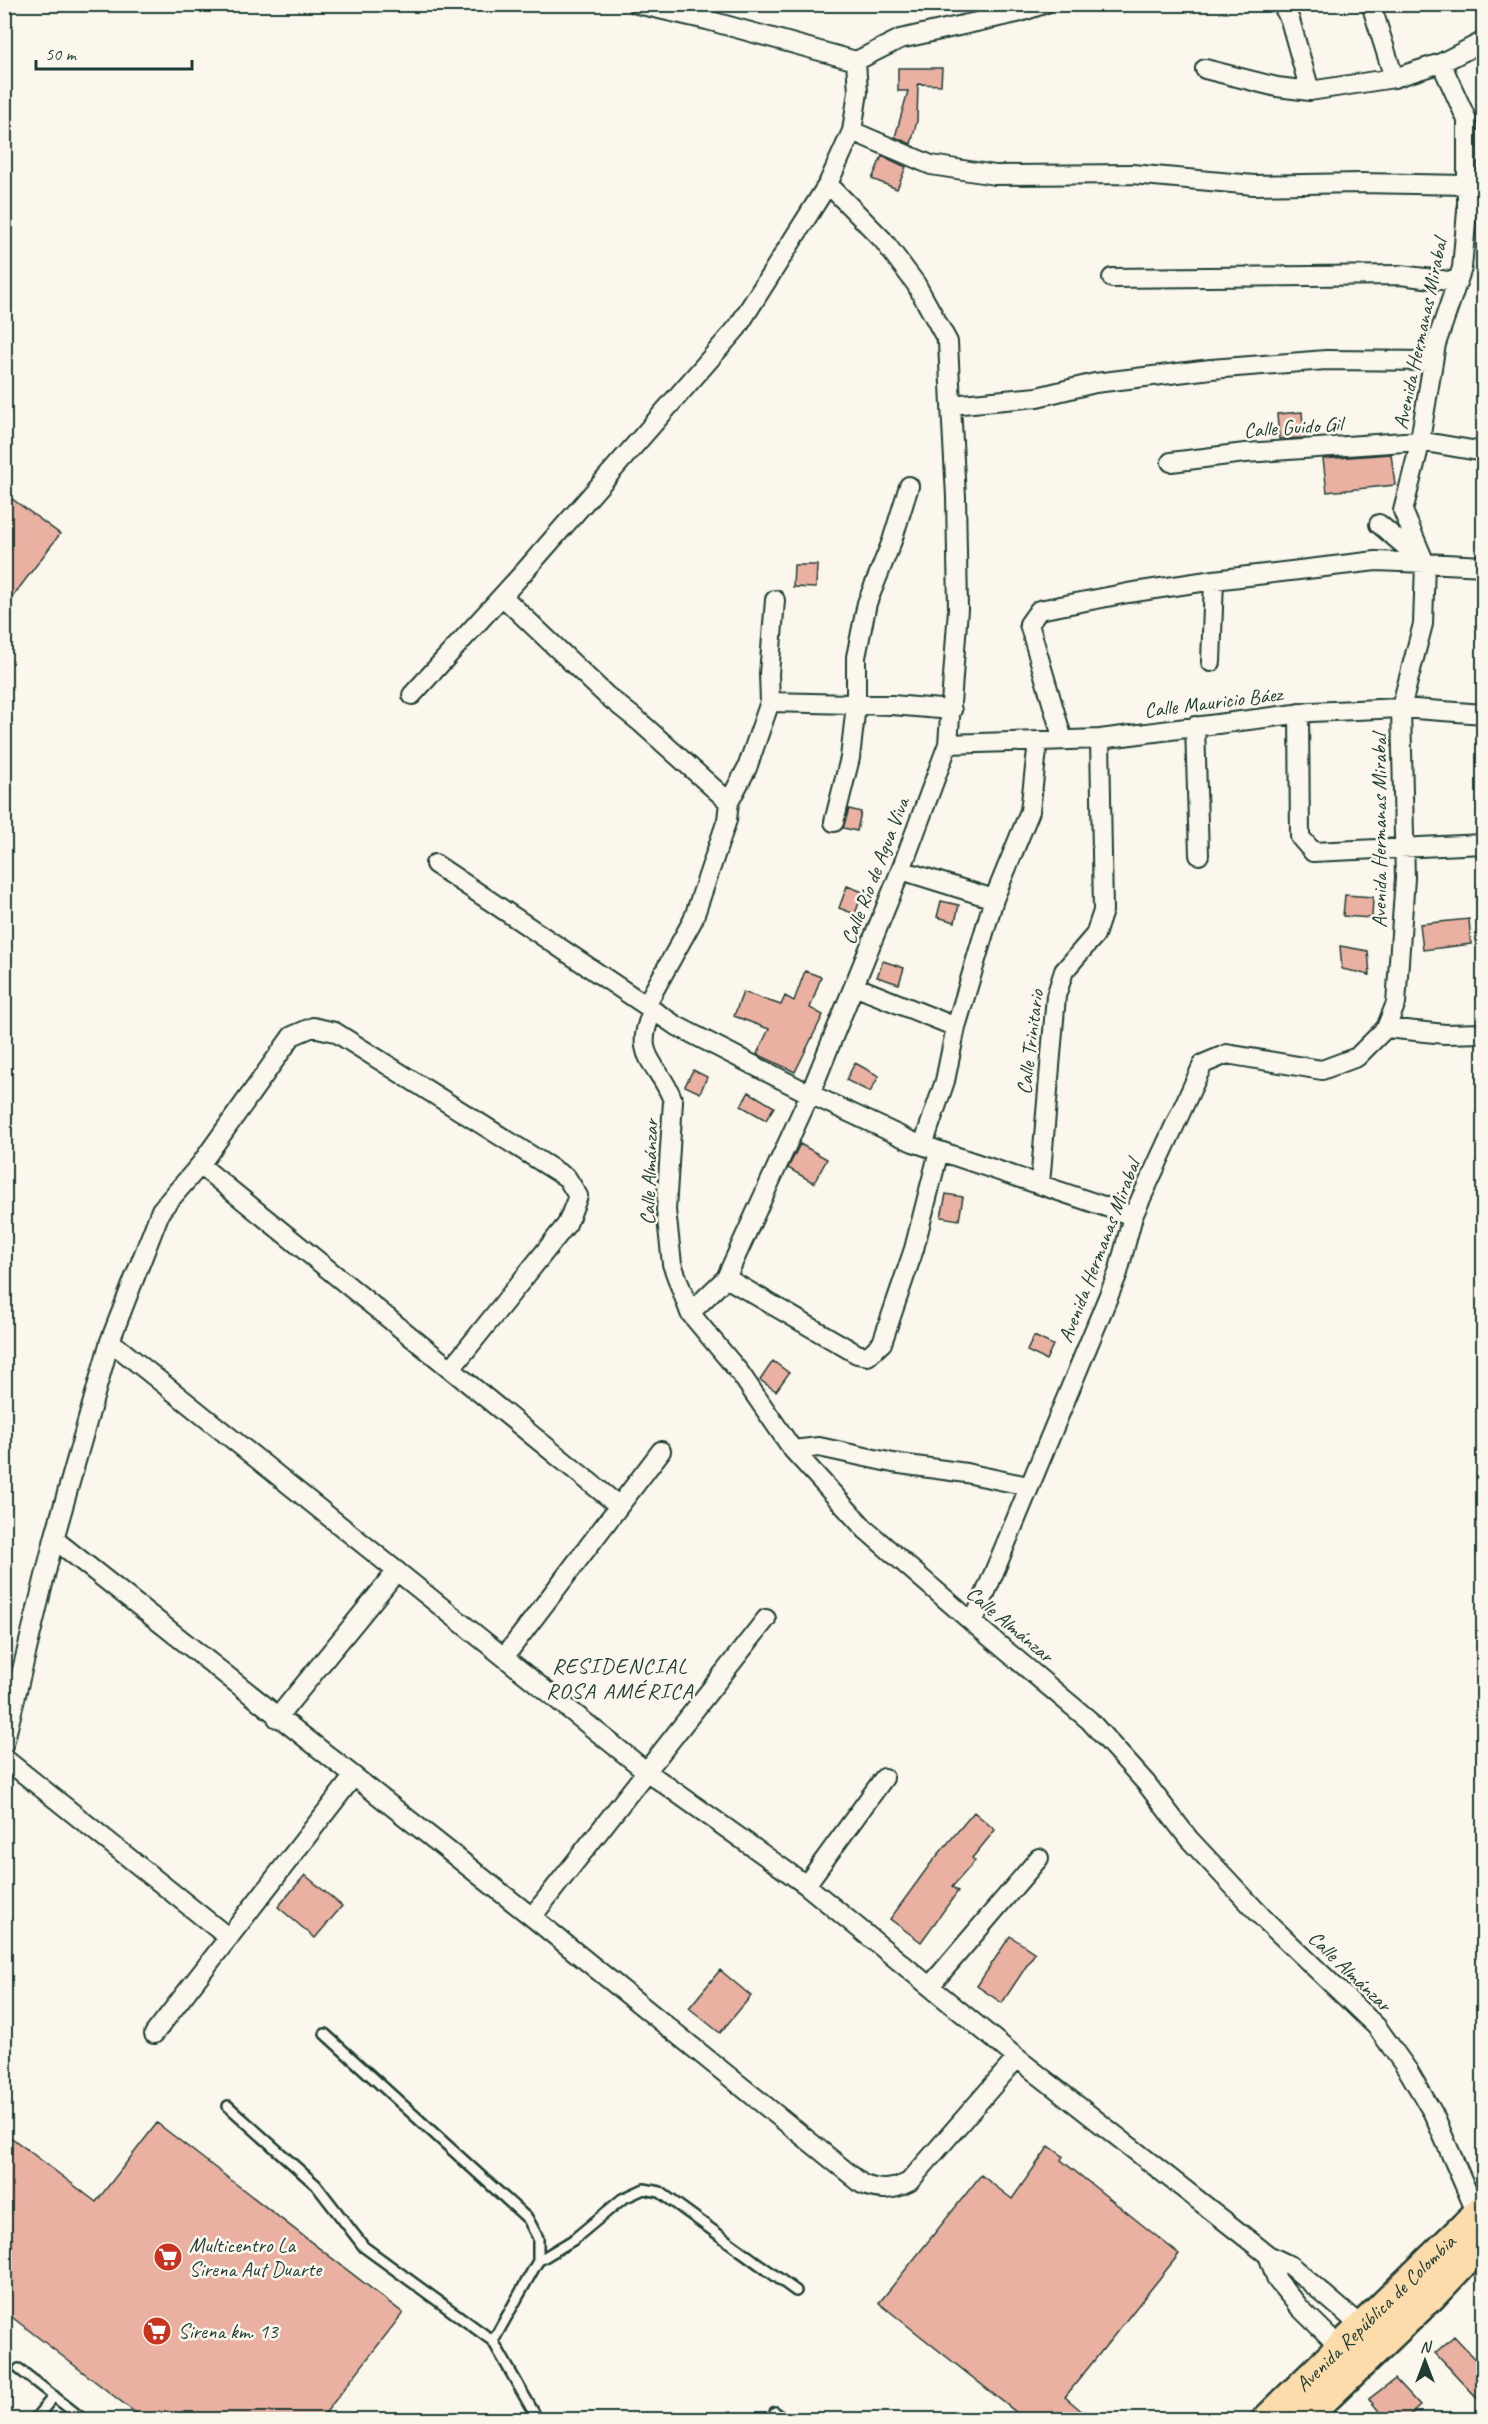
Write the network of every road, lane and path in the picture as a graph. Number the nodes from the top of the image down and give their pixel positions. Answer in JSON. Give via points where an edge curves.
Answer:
{"nodes":[{"id":1,"x":637,"y":4,"type":"edge"},
{"id":2,"x":1044,"y":4,"type":"edge"},
{"id":3,"x":1282,"y":4,"type":"edge"},
{"id":4,"x":1371,"y":4,"type":"edge"},
{"id":5,"x":1484,"y":41,"type":"edge"},
{"id":6,"x":856,"y":61,"type":"junction"},
{"id":7,"x":1441,"y":63,"type":"junction"},
{"id":8,"x":1205,"y":69,"type":"dead end"},
{"id":9,"x":1394,"y":78,"type":"junction"},
{"id":10,"x":1310,"y":91,"type":"junction"},
{"id":11,"x":852,"y":131,"type":"junction"},
{"id":12,"x":828,"y":184,"type":"junction"},
{"id":13,"x":1467,"y":185,"type":"junction"},
{"id":14,"x":1112,"y":278,"type":"dead end"},
{"id":15,"x":1457,"y":282,"type":"junction"},
{"id":16,"x":1433,"y":361,"type":"junction"},
{"id":17,"x":951,"y":405,"type":"junction"},
{"id":18,"x":1419,"y":441,"type":"junction"},
{"id":19,"x":1484,"y":452,"type":"edge"},
{"id":20,"x":1171,"y":462,"type":"dead end"},
{"id":21,"x":909,"y":486,"type":"dead end"},
{"id":22,"x":1379,"y":524,"type":"dead end"},
{"id":23,"x":1425,"y":563,"type":"junction"},
{"id":24,"x":1484,"y":566,"type":"edge"},
{"id":25,"x":1214,"y":580,"type":"junction"},
{"id":26,"x":502,"y":596,"type":"junction"},
{"id":27,"x":775,"y":600,"type":"dead end"},
{"id":28,"x":1211,"y":662,"type":"dead end"},
{"id":29,"x":412,"y":695,"type":"dead end"},
{"id":30,"x":770,"y":702,"type":"junction"},
{"id":31,"x":856,"y":705,"type":"junction"},
{"id":32,"x":1401,"y":708,"type":"junction"},
{"id":33,"x":952,"y":710,"type":"junction"},
{"id":34,"x":1299,"y":713,"type":"junction"},
{"id":35,"x":1484,"y":714,"type":"edge"},
{"id":36,"x":1195,"y":726,"type":"junction"},
{"id":37,"x":1100,"y":739,"type":"junction"},
{"id":38,"x":1063,"y":740,"type":"junction"},
{"id":39,"x":1038,"y":742,"type":"junction"},
{"id":40,"x":948,"y":744,"type":"junction"},
{"id":41,"x":729,"y":802,"type":"junction"},
{"id":42,"x":834,"y":822,"type":"dead end"},
{"id":43,"x":1484,"y":844,"type":"edge"},
{"id":44,"x":1404,"y":849,"type":"junction"},
{"id":45,"x":1198,"y":855,"type":"dead end"},
{"id":46,"x":435,"y":864,"type":"dead end"},
{"id":47,"x":901,"y":870,"type":"junction"},
{"id":48,"x":994,"y":899,"type":"junction"},
{"id":49,"x":854,"y":986,"type":"junction"},
{"id":50,"x":649,"y":1007,"type":"junction"},
{"id":51,"x":956,"y":1027,"type":"junction"},
{"id":52,"x":1386,"y":1028,"type":"junction"},
{"id":53,"x":1484,"y":1033,"type":"edge"},
{"id":54,"x":810,"y":1094,"type":"junction"},
{"id":55,"x":931,"y":1148,"type":"junction"},
{"id":56,"x":200,"y":1165,"type":"junction"},
{"id":57,"x":1040,"y":1184,"type":"junction"},
{"id":58,"x":1133,"y":1216,"type":"junction"},
{"id":59,"x":726,"y":1278,"type":"junction"},
{"id":60,"x":690,"y":1313,"type":"junction"},
{"id":61,"x":110,"y":1341,"type":"junction"},
{"id":62,"x":451,"y":1369,"type":"junction"},
{"id":63,"x":793,"y":1450,"type":"junction"},
{"id":64,"x":661,"y":1451,"type":"dead end"},
{"id":65,"x":1028,"y":1486,"type":"junction"},
{"id":66,"x":619,"y":1506,"type":"junction"},
{"id":67,"x":54,"y":1539,"type":"junction"},
{"id":68,"x":397,"y":1571,"type":"junction"},
{"id":69,"x":766,"y":1619,"type":"dead end"},
{"id":70,"x":973,"y":1623,"type":"junction"},
{"id":71,"x":505,"y":1656,"type":"junction"},
{"id":72,"x":277,"y":1718,"type":"junction"},
{"id":73,"x":4,"y":1744,"type":"edge"},
{"id":74,"x":4,"y":1758,"type":"edge"},
{"id":75,"x":646,"y":1771,"type":"junction"},
{"id":76,"x":353,"y":1777,"type":"junction"},
{"id":77,"x":884,"y":1779,"type":"dead end"},
{"id":78,"x":1039,"y":1858,"type":"dead end"},
{"id":79,"x":806,"y":1885,"type":"junction"},
{"id":80,"x":532,"y":1917,"type":"junction"},
{"id":81,"x":229,"y":1938,"type":"junction"},
{"id":82,"x":930,"y":1986,"type":"junction"},
{"id":83,"x":154,"y":2034,"type":"dead end"},
{"id":84,"x":324,"y":2034,"type":"dead end"},
{"id":85,"x":1017,"y":2058,"type":"junction"},
{"id":86,"x":228,"y":2106,"type":"dead end"},
{"id":87,"x":1481,"y":2214,"type":"edge"},
{"id":88,"x":1484,"y":2241,"type":"edge"},
{"id":89,"x":1268,"y":2255,"type":"junction"},
{"id":90,"x":538,"y":2261,"type":"junction"},
{"id":91,"x":796,"y":2291,"type":"dead end"},
{"id":92,"x":1371,"y":2335,"type":"junction"},
{"id":93,"x":493,"y":2341,"type":"junction"},
{"id":94,"x":1339,"y":2347,"type":"junction"},
{"id":95,"x":1360,"y":2366,"type":"junction"},
{"id":96,"x":19,"y":2369,"type":"dead end"},
{"id":97,"x":54,"y":2396,"type":"junction"},
{"id":98,"x":775,"y":2412,"type":"dead end"},
{"id":99,"x":34,"y":2420,"type":"edge"},
{"id":100,"x":84,"y":2420,"type":"edge"},
{"id":101,"x":538,"y":2420,"type":"edge"},
{"id":102,"x":783,"y":2420,"type":"edge"},
{"id":103,"x":1266,"y":2420,"type":"edge"},
{"id":104,"x":1303,"y":2420,"type":"edge"}],
"edges":[{"from":1,"to":6,"type":"street"},
{"from":2,"to":6,"type":"street","via":[[900,39]]},
{"from":3,"to":10,"type":"street"},
{"from":4,"to":9,"type":"street"},
{"from":5,"to":7,"type":"street"},
{"from":6,"to":11,"type":"street","via":[[858,92]]},
{"from":7,"to":9,"type":"street"},
{"from":7,"to":13,"type":"street","name":"Avenida Hermanas Mirabal","via":[[1467,120]]},
{"from":8,"to":10,"type":"street"},
{"from":9,"to":10,"type":"street"},
{"from":11,"to":12,"type":"street"},
{"from":11,"to":13,"type":"street","via":[[931,165],[995,176],[1132,174],[1254,185]]},
{"from":12,"to":17,"type":"street","name":"Calle Río de Agua Viva","via":[[883,240],[916,284],[948,342]]},
{"from":12,"to":26,"type":"street","via":[[737,328]]},
{"from":13,"to":15,"type":"street","name":"Avenida Hermanas Mirabal","via":[[1462,268]]},
{"from":14,"to":15,"type":"street","via":[[1400,275]]},
{"from":15,"to":16,"type":"street","name":"Avenida Hermanas Mirabal"},
{"from":16,"to":17,"type":"street","via":[[1326,360],[1211,369],[1095,383],[1037,397]]},
{"from":16,"to":18,"type":"street","name":"Avenida Hermanas Mirabal"},
{"from":17,"to":33,"type":"street","name":"Calle Río de Agua Viva","via":[[958,609]]},
{"from":18,"to":19,"type":"street","name":"Calle Guido Gil"},
{"from":18,"to":20,"type":"street","name":"Calle Guido Gil"},
{"from":18,"to":23,"type":"street","name":"Avenida Hermanas Mirabal","via":[[1403,512]]},
{"from":21,"to":31,"type":"street","via":[[867,603],[856,657]]},
{"from":22,"to":23,"type":"street"},
{"from":23,"to":24,"type":"street"},
{"from":23,"to":25,"type":"street","via":[[1376,561]]},
{"from":23,"to":32,"type":"street","name":"Avenida Hermanas Mirabal","via":[[1423,624]]},
{"from":25,"to":28,"type":"street"},
{"from":25,"to":38,"type":"street","via":[[1039,610],[1029,624]]},
{"from":26,"to":29,"type":"street"},
{"from":26,"to":41,"type":"street","via":[[606,695]]},
{"from":27,"to":30,"type":"street"},
{"from":30,"to":31,"type":"street"},
{"from":30,"to":41,"type":"street","name":"Calle Almánzar","via":[[747,768]]},
{"from":31,"to":33,"type":"street"},
{"from":31,"to":42,"type":"street","via":[[850,758]]},
{"from":32,"to":34,"type":"street","name":"Calle Mauricio Báez"},
{"from":32,"to":35,"type":"street","name":"Calle Mauricio Báez"},
{"from":32,"to":44,"type":"street","name":"Avenida Hermanas Mirabal"},
{"from":33,"to":40,"type":"street","name":"Calle Río de Agua Viva"},
{"from":34,"to":36,"type":"street","name":"Calle Mauricio Báez"},
{"from":34,"to":44,"type":"street","via":[[1300,837],[1313,852]]},
{"from":36,"to":37,"type":"street","name":"Calle Mauricio Báez"},
{"from":36,"to":45,"type":"street"},
{"from":37,"to":38,"type":"street","name":"Calle Mauricio Báez"},
{"from":37,"to":57,"type":"street","name":"Calle Trinitario","via":[[1103,911],[1095,935],[1064,971],[1056,996]]},
{"from":38,"to":39,"type":"street","name":"Calle Mauricio Báez"},
{"from":39,"to":40,"type":"street","name":"Calle Mauricio Báez"},
{"from":39,"to":48,"type":"street","via":[[1030,811]]},
{"from":40,"to":47,"type":"street","name":"Calle Río de Agua Viva"},
{"from":41,"to":50,"type":"street","name":"Calle Almánzar","via":[[727,820],[693,920]]},
{"from":43,"to":44,"type":"street"},
{"from":44,"to":52,"type":"street","name":"Avenida Hermanas Mirabal","via":[[1396,1003]]},
{"from":46,"to":50,"type":"street"},
{"from":47,"to":48,"type":"street"},
{"from":47,"to":49,"type":"street","name":"Calle Río de Agua Viva"},
{"from":48,"to":51,"type":"street"},
{"from":49,"to":51,"type":"street"},
{"from":49,"to":54,"type":"street","name":"Calle Río de Agua Viva"},
{"from":50,"to":54,"type":"street","via":[[675,1025]]},
{"from":50,"to":60,"type":"street","name":"Calle Almánzar","via":[[644,1044],[650,1063],[673,1101],[666,1210],[672,1264]]},
{"from":51,"to":55,"type":"street"},
{"from":52,"to":53,"type":"street"},
{"from":52,"to":58,"type":"street","name":"Avenida Hermanas Mirabal","via":[[1357,1057],[1322,1070],[1227,1054],[1203,1064]]},
{"from":54,"to":55,"type":"street"},
{"from":54,"to":59,"type":"street","name":"Calle Río de Agua Viva"},
{"from":55,"to":57,"type":"street"},
{"from":55,"to":59,"type":"street","via":[[914,1249],[882,1343],[868,1356],[857,1354]]},
{"from":56,"to":61,"type":"street","via":[[161,1210]]},
{"from":56,"to":62,"type":"street"},
{"from":56,"to":62,"type":"street","via":[[292,1036],[313,1027],[335,1032],[567,1178],[578,1196],[567,1224]]},
{"from":57,"to":58,"type":"street"},
{"from":58,"to":65,"type":"street","name":"Avenida Hermanas Mirabal","via":[[1118,1273]]},
{"from":59,"to":60,"type":"street","name":"Calle Río de Agua Viva"},
{"from":60,"to":63,"type":"street","name":"Calle Almánzar","via":[[740,1373]]},
{"from":61,"to":67,"type":"street"},
{"from":61,"to":68,"type":"street"},
{"from":62,"to":66,"type":"street"},
{"from":63,"to":65,"type":"street","via":[[819,1447]]},
{"from":63,"to":70,"type":"street","name":"Calle Almánzar","via":[[866,1530]]},
{"from":64,"to":66,"type":"street"},
{"from":65,"to":70,"type":"street","name":"Avenida Hermanas Mirabal"},
{"from":66,"to":71,"type":"street"},
{"from":67,"to":72,"type":"street"},
{"from":67,"to":73,"type":"street"},
{"from":68,"to":71,"type":"street"},
{"from":68,"to":72,"type":"street"},
{"from":69,"to":75,"type":"street"},
{"from":70,"to":87,"type":"street","name":"Calle Almánzar","via":[[1089,1720],[1196,1847],[1264,1919],[1377,2027],[1409,2072]]},
{"from":71,"to":75,"type":"street"},
{"from":72,"to":76,"type":"street"},
{"from":74,"to":81,"type":"street"},
{"from":75,"to":79,"type":"street"},
{"from":75,"to":80,"type":"street"},
{"from":76,"to":80,"type":"street"},
{"from":76,"to":81,"type":"street"},
{"from":77,"to":79,"type":"street"},
{"from":78,"to":82,"type":"street"},
{"from":79,"to":82,"type":"street"},
{"from":80,"to":85,"type":"street","via":[[853,2177],[874,2189],[887,2190],[909,2182]]},
{"from":81,"to":83,"type":"street"},
{"from":82,"to":85,"type":"street"},
{"from":84,"to":90,"type":"lane","via":[[528,2219],[538,2238]]},
{"from":85,"to":89,"type":"street"},
{"from":86,"to":93,"type":"lane","via":[[316,2185],[364,2247]]},
{"from":87,"to":92,"type":"main road","name":"Avenida República de Colombia"},
{"from":88,"to":92,"type":"main road","name":"Avenida República de Colombia","via":[[1432,2295]]},
{"from":89,"to":92,"type":"street","via":[[1291,2265]]},
{"from":89,"to":94,"type":"street","via":[[1276,2280]]},
{"from":90,"to":91,"type":"lane","via":[[573,2240],[622,2199],[644,2189],[660,2192]]},
{"from":90,"to":93,"type":"lane"},
{"from":92,"to":94,"type":"main road","name":"Avenida República de Colombia"},
{"from":92,"to":95,"type":"main road","name":"Avenida República de Colombia"},
{"from":93,"to":101,"type":"lane"},
{"from":94,"to":95,"type":"street"},
{"from":94,"to":103,"type":"main road","name":"Avenida República de Colombia"},
{"from":95,"to":104,"type":"main road","name":"Avenida República de Colombia"},
{"from":96,"to":97,"type":"lane"},
{"from":97,"to":99,"type":"lane"},
{"from":97,"to":100,"type":"lane"},
{"from":98,"to":102,"type":"lane"}]}
